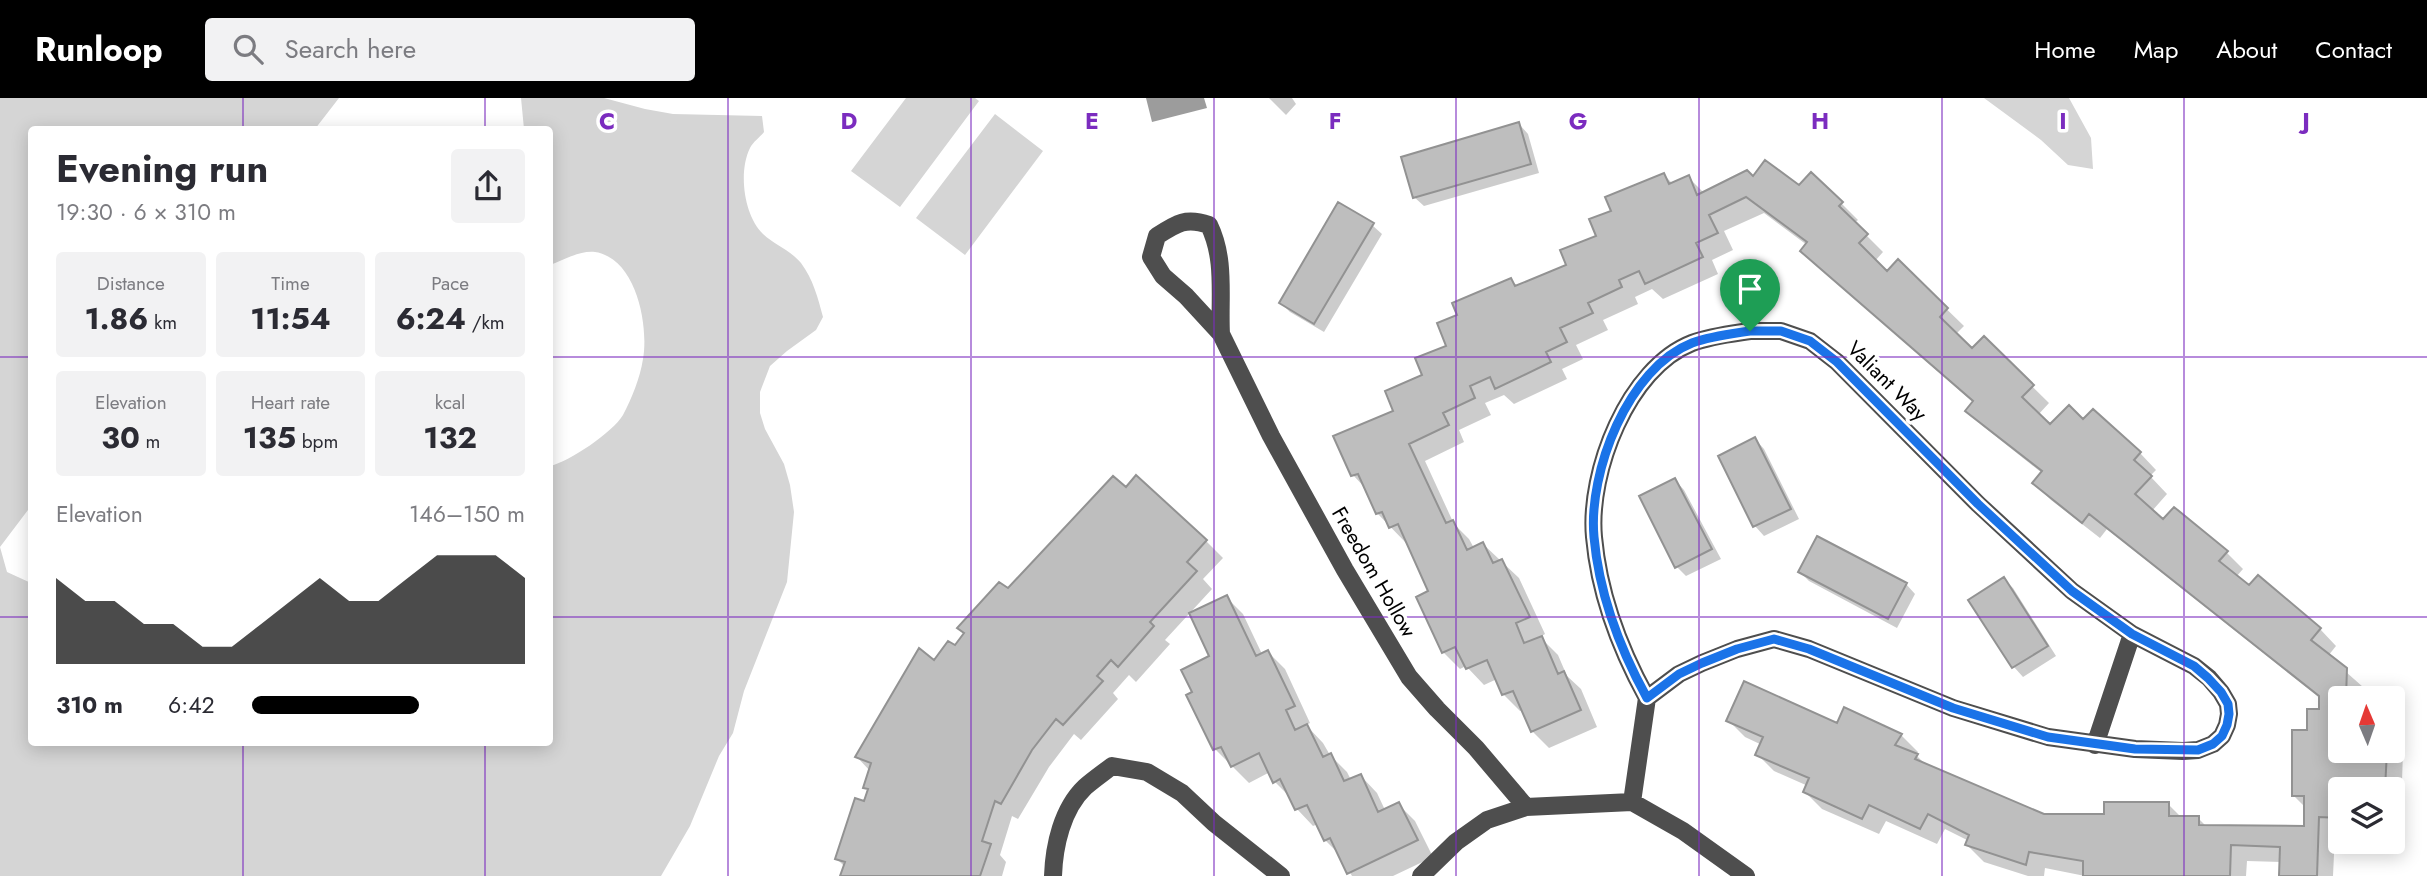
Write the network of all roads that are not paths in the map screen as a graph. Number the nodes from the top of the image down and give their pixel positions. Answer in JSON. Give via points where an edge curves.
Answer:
{"nodes":[{"id":1,"x":1221,"y":334,"type":"junction"},
{"id":2,"x":2132,"y":634,"type":"junction"},
{"id":3,"x":1647,"y":698,"type":"junction"},
{"id":4,"x":2095,"y":745,"type":"junction"},
{"id":5,"x":1632,"y":802,"type":"junction"},
{"id":6,"x":1526,"y":807,"type":"junction"},
{"id":7,"x":1053,"y":876,"type":"edge"},
{"id":8,"x":1281,"y":876,"type":"edge"},
{"id":9,"x":1421,"y":876,"type":"edge"},
{"id":10,"x":1746,"y":876,"type":"edge"}],
"edges":[{"from":1,"to":1,"type":"street","name":"Freedom Hollow","via":[[1218,242],[1209,225],[1193,220],[1175,225],[1157,236],[1151,257],[1163,276]]},
{"from":1,"to":6,"type":"street","name":"Freedom Hollow","via":[[1271,436],[1409,677]]},
{"from":2,"to":3,"type":"street","name":"Valiant Way","via":[[2072,591],[1810,341],[1781,331],[1721,335],[1691,343],[1669,356],[1633,394],[1611,439],[1597,489],[1594,536],[1606,596],[1618,636]]},
{"from":2,"to":4,"type":"street"},
{"from":2,"to":4,"type":"street","name":"Valiant Way","via":[[2208,678],[2228,704],[2227,725],[2213,744],[2198,750]]},
{"from":3,"to":4,"type":"street","name":"Valiant Way","via":[[1702,663],[1774,639],[1953,708],[2048,737]]},
{"from":3,"to":5,"type":"street"},
{"from":5,"to":6,"type":"street"},
{"from":5,"to":10,"type":"street"},
{"from":6,"to":9,"type":"street","via":[[1487,820]]},
{"from":7,"to":8,"type":"street","via":[[1062,822],[1083,789],[1112,766],[1147,772],[1182,793]]}]}
